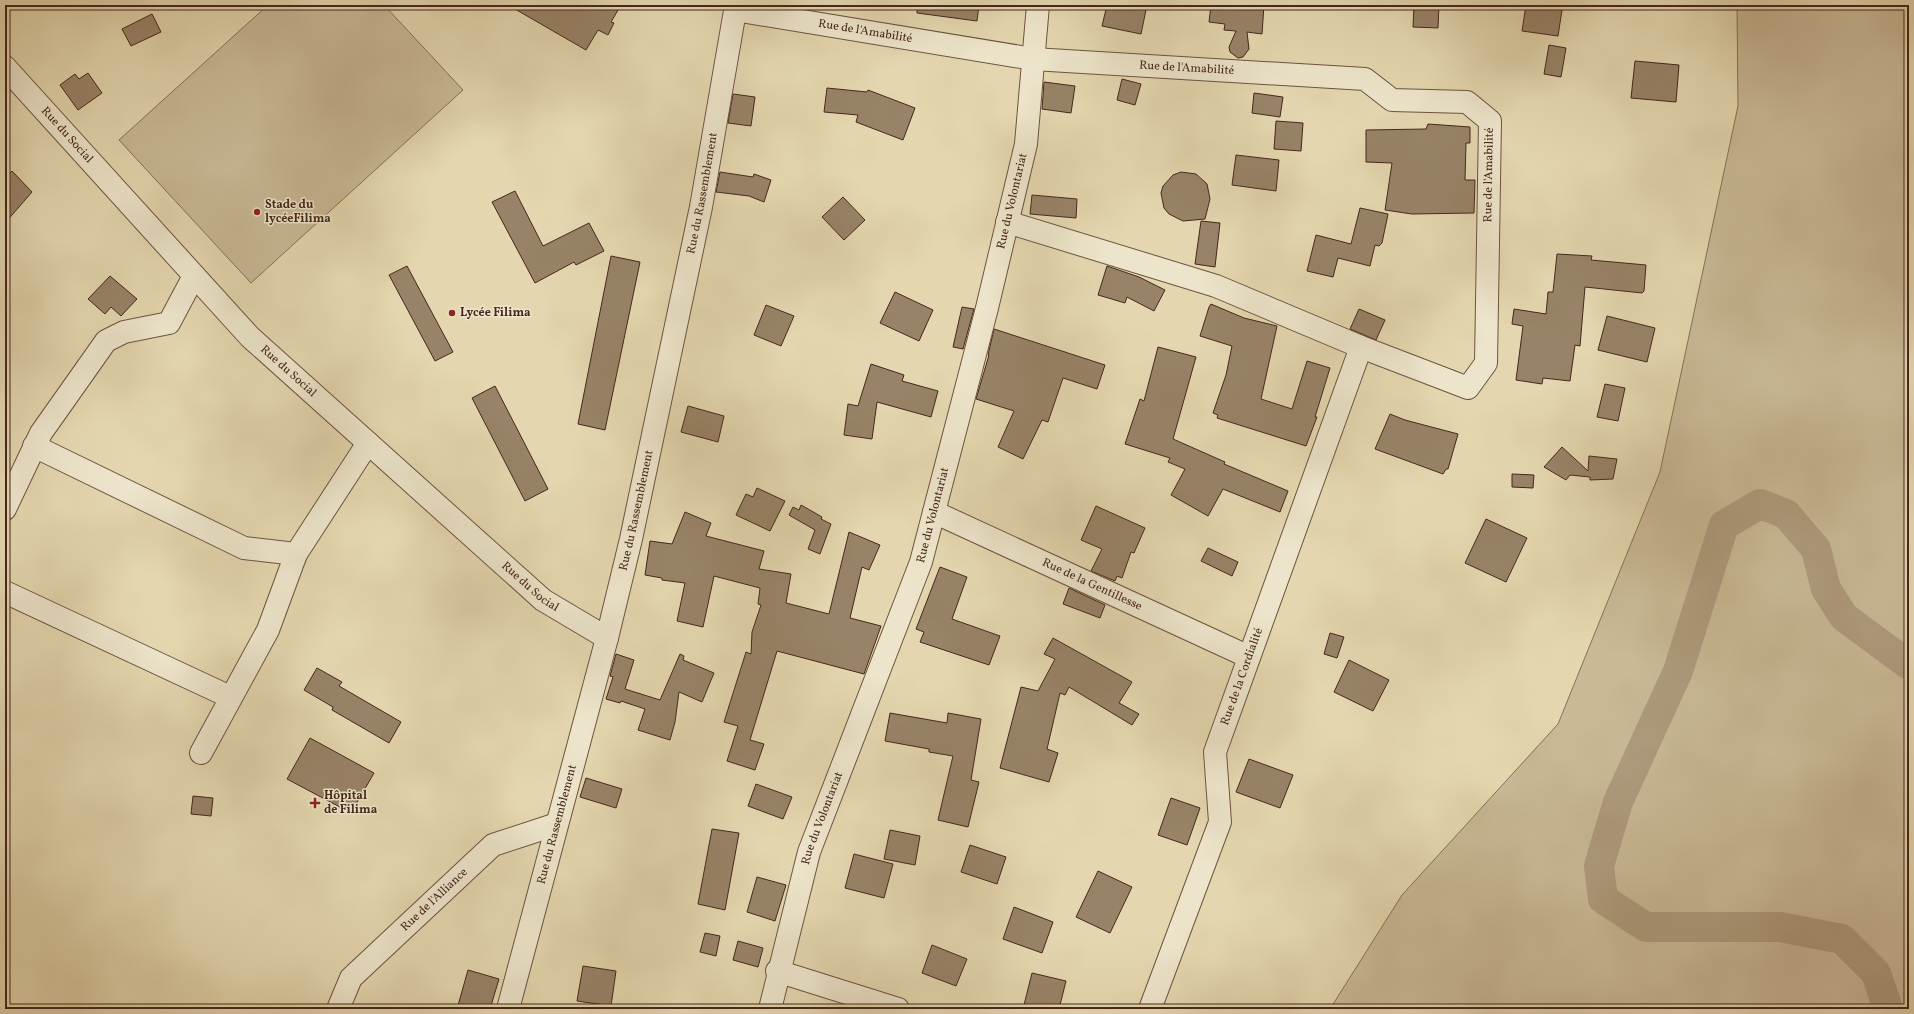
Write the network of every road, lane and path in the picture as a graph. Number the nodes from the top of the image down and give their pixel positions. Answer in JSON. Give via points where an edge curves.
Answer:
{"nodes":[{"id":1,"x":1038,"y":5,"type":"edge"},
{"id":2,"x":735,"y":7,"type":"edge"},
{"id":3,"x":1033,"y":59,"type":"junction"},
{"id":4,"x":5,"y":67,"type":"edge"},
{"id":5,"x":1007,"y":222,"type":"junction"},
{"id":6,"x":194,"y":276,"type":"junction"},
{"id":7,"x":1361,"y":347,"type":"junction"},
{"id":8,"x":368,"y":443,"type":"junction"},
{"id":9,"x":34,"y":446,"type":"junction"},
{"id":10,"x":5,"y":509,"type":"edge"},
{"id":11,"x":934,"y":512,"type":"junction"},
{"id":12,"x":296,"y":554,"type":"junction"},
{"id":13,"x":5,"y":592,"type":"edge"},
{"id":14,"x":607,"y":638,"type":"junction"},
{"id":15,"x":1249,"y":658,"type":"junction"},
{"id":16,"x":230,"y":697,"type":"junction"},
{"id":17,"x":201,"y":753,"type":"dead end"},
{"id":18,"x":557,"y":824,"type":"junction"},
{"id":19,"x":778,"y":971,"type":"junction"},
{"id":20,"x":338,"y":1009,"type":"edge"},
{"id":21,"x":508,"y":1009,"type":"edge"},
{"id":22,"x":770,"y":1009,"type":"edge"},
{"id":23,"x":898,"y":1009,"type":"edge"},
{"id":24,"x":1150,"y":1009,"type":"edge"}],
"edges":[{"from":1,"to":3,"type":"street","name":"Rue du Volontariat"},
{"from":2,"to":3,"type":"street","name":"Rue de l'Amabilité"},
{"from":2,"to":14,"type":"street","name":"Rue du Rassemblement","via":[[701,206],[631,539]]},
{"from":3,"to":5,"type":"street","name":"Rue du Volontariat","via":[[1026,144]]},
{"from":3,"to":7,"type":"street","name":"Rue de l'Amabilité","via":[[1365,79],[1392,100],[1467,102],[1490,121],[1486,363],[1468,388]]},
{"from":4,"to":6,"type":"street","name":"Rue du Social"},
{"from":5,"to":7,"type":"street","name":"Rue de l'Amabilité","via":[[1216,286]]},
{"from":5,"to":11,"type":"street","name":"Rue du Volontariat"},
{"from":6,"to":8,"type":"street","name":"Rue du Social","via":[[250,337]]},
{"from":6,"to":9,"type":"street","via":[[169,323],[124,332],[106,341]]},
{"from":7,"to":15,"type":"street","name":"Rue de la Cordialité"},
{"from":8,"to":12,"type":"street"},
{"from":8,"to":14,"type":"street","name":"Rue du Social","via":[[543,600]]},
{"from":9,"to":10,"type":"street"},
{"from":9,"to":12,"type":"street","via":[[244,548]]},
{"from":11,"to":15,"type":"street","name":"Rue de la Gentillesse"},
{"from":11,"to":19,"type":"street","name":"Rue du Volontariat","via":[[922,562],[809,852]]},
{"from":12,"to":16,"type":"street","via":[[268,630]]},
{"from":13,"to":16,"type":"street"},
{"from":14,"to":18,"type":"street","name":"Rue du Rassemblement"},
{"from":15,"to":24,"type":"street","name":"Rue de la Cordialité","via":[[1215,752],[1220,822]]},
{"from":16,"to":17,"type":"street"},
{"from":18,"to":20,"type":"street","name":"Rue de l'Alliance","via":[[492,845],[351,978]]},
{"from":18,"to":21,"type":"street","name":"Rue du Rassemblement"},
{"from":19,"to":22,"type":"street","name":"Rue du Volontariat"},
{"from":19,"to":23,"type":"street"}]}
